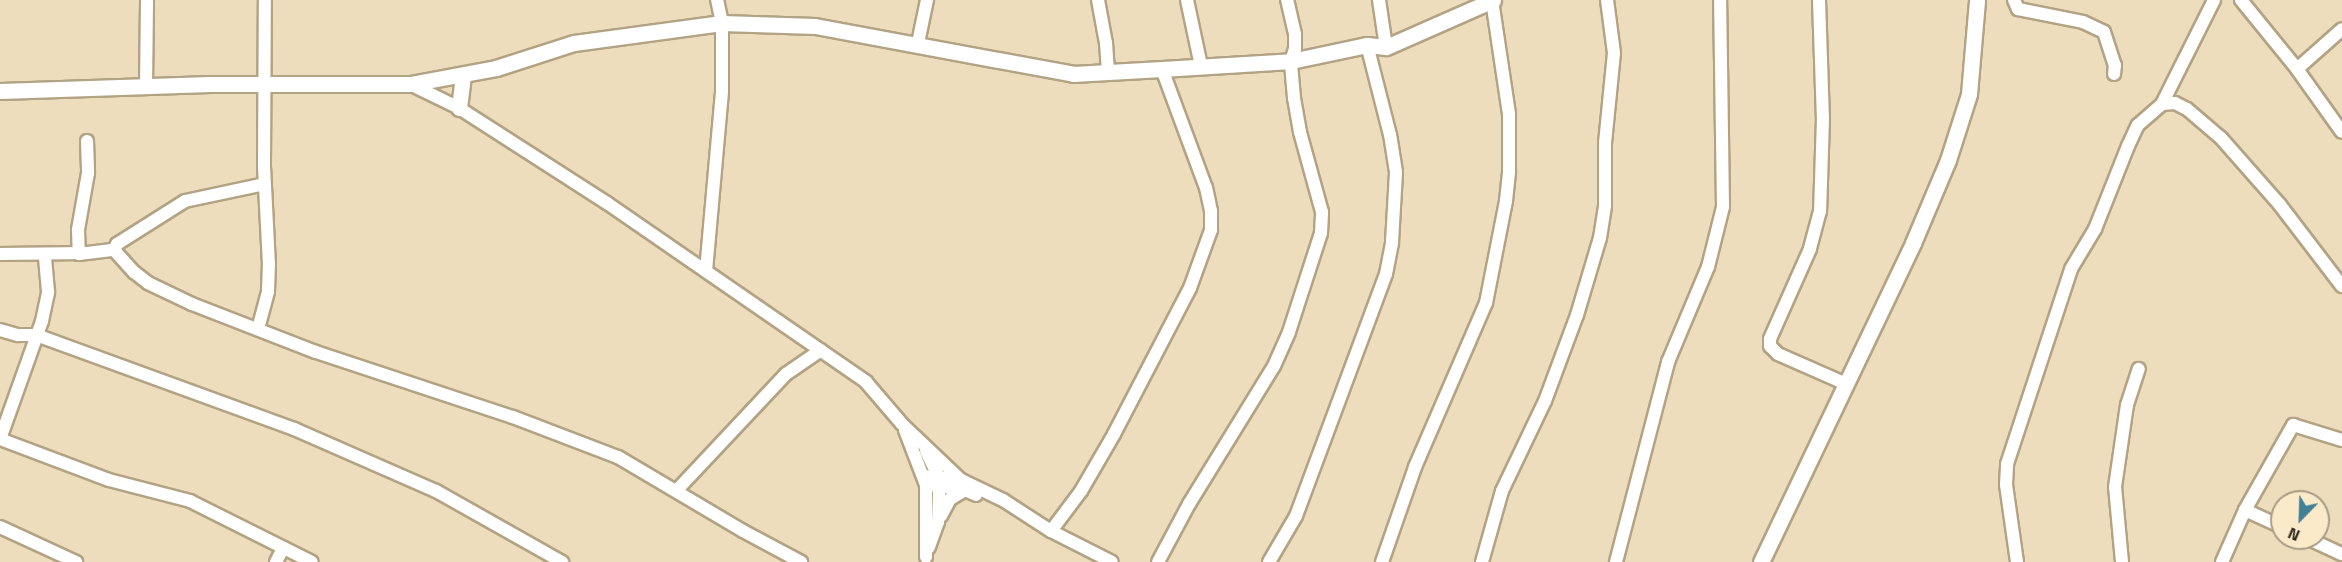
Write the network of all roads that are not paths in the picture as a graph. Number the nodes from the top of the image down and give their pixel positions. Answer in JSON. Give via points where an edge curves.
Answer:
{"nodes":[{"id":1,"x":147,"y":0,"type":"edge"},
{"id":2,"x":265,"y":0,"type":"edge"},
{"id":3,"x":717,"y":0,"type":"edge"},
{"id":4,"x":927,"y":0,"type":"edge"},
{"id":5,"x":1098,"y":0,"type":"edge"},
{"id":6,"x":1188,"y":0,"type":"edge"},
{"id":7,"x":1287,"y":0,"type":"edge"},
{"id":8,"x":1379,"y":0,"type":"edge"},
{"id":9,"x":1493,"y":0,"type":"edge"},
{"id":10,"x":1607,"y":0,"type":"edge"},
{"id":11,"x":1720,"y":0,"type":"edge"},
{"id":12,"x":1819,"y":0,"type":"edge"},
{"id":13,"x":1977,"y":0,"type":"edge"},
{"id":14,"x":2014,"y":0,"type":"edge"},
{"id":15,"x":2214,"y":0,"type":"edge"},
{"id":16,"x":2241,"y":0,"type":"edge"},
{"id":17,"x":1472,"y":4,"type":"edge"},
{"id":18,"x":722,"y":23,"type":"junction"},
{"id":19,"x":2342,"y":29,"type":"edge"},
{"id":20,"x":918,"y":44,"type":"junction"},
{"id":21,"x":1367,"y":45,"type":"junction"},
{"id":22,"x":1386,"y":47,"type":"junction"},
{"id":23,"x":1291,"y":61,"type":"junction"},
{"id":24,"x":1201,"y":66,"type":"junction"},
{"id":25,"x":1162,"y":69,"type":"junction"},
{"id":26,"x":2297,"y":69,"type":"junction"},
{"id":27,"x":1108,"y":72,"type":"junction"},
{"id":28,"x":2114,"y":74,"type":"dead end"},
{"id":29,"x":463,"y":75,"type":"junction"},
{"id":30,"x":266,"y":84,"type":"junction"},
{"id":31,"x":410,"y":84,"type":"junction"},
{"id":32,"x":146,"y":86,"type":"junction"},
{"id":33,"x":0,"y":91,"type":"edge"},
{"id":34,"x":2162,"y":104,"type":"junction"},
{"id":35,"x":459,"y":108,"type":"junction"},
{"id":36,"x":2342,"y":132,"type":"edge"},
{"id":37,"x":87,"y":141,"type":"dead end"},
{"id":38,"x":264,"y":184,"type":"junction"},
{"id":39,"x":114,"y":250,"type":"junction"},
{"id":40,"x":0,"y":254,"type":"edge"},
{"id":41,"x":79,"y":254,"type":"junction"},
{"id":42,"x":45,"y":255,"type":"junction"},
{"id":43,"x":706,"y":271,"type":"junction"},
{"id":44,"x":2342,"y":286,"type":"edge"},
{"id":45,"x":258,"y":329,"type":"junction"},
{"id":46,"x":0,"y":330,"type":"edge"},
{"id":47,"x":36,"y":335,"type":"junction"},
{"id":48,"x":821,"y":350,"type":"junction"},
{"id":49,"x":2139,"y":369,"type":"dead end"},
{"id":50,"x":1846,"y":384,"type":"junction"},
{"id":51,"x":902,"y":424,"type":"junction"},
{"id":52,"x":918,"y":440,"type":"junction"},
{"id":53,"x":2342,"y":440,"type":"edge"},
{"id":54,"x":932,"y":481,"type":"junction"},
{"id":55,"x":963,"y":485,"type":"junction"},
{"id":56,"x":676,"y":490,"type":"junction"},
{"id":57,"x":2245,"y":510,"type":"junction"},
{"id":58,"x":2270,"y":521,"type":"edge"},
{"id":59,"x":938,"y":522,"type":"junction"},
{"id":60,"x":0,"y":527,"type":"edge"},
{"id":61,"x":1051,"y":531,"type":"junction"},
{"id":62,"x":283,"y":548,"type":"junction"},
{"id":63,"x":925,"y":559,"type":"edge"},
{"id":64,"x":76,"y":562,"type":"edge"},
{"id":65,"x":276,"y":562,"type":"edge"},
{"id":66,"x":312,"y":562,"type":"edge"},
{"id":67,"x":562,"y":562,"type":"edge"},
{"id":68,"x":801,"y":562,"type":"edge"},
{"id":69,"x":1112,"y":562,"type":"edge"},
{"id":70,"x":1158,"y":562,"type":"edge"},
{"id":71,"x":1269,"y":562,"type":"edge"},
{"id":72,"x":1382,"y":562,"type":"edge"},
{"id":73,"x":1482,"y":562,"type":"edge"},
{"id":74,"x":1616,"y":562,"type":"edge"},
{"id":75,"x":1761,"y":562,"type":"edge"},
{"id":76,"x":2017,"y":562,"type":"edge"},
{"id":77,"x":2122,"y":562,"type":"edge"},
{"id":78,"x":2222,"y":562,"type":"edge"}],
"edges":[{"from":1,"to":32,"type":"street"},
{"from":2,"to":30,"type":"street"},
{"from":3,"to":18,"type":"street"},
{"from":4,"to":20,"type":"street"},
{"from":5,"to":27,"type":"street"},
{"from":6,"to":24,"type":"street"},
{"from":7,"to":23,"type":"street","via":[[1295,42]]},
{"from":8,"to":22,"type":"street"},
{"from":9,"to":17,"type":"main road"},
{"from":9,"to":72,"type":"street","via":[[1509,114],[1506,201],[1488,292],[1471,344],[1415,467]]},
{"from":10,"to":73,"type":"street","via":[[1614,53],[1600,238],[1545,401],[1502,491]]},
{"from":11,"to":74,"type":"street","via":[[1723,207],[1707,267],[1668,362]]},
{"from":12,"to":50,"type":"street","via":[[1823,118],[1820,211],[1810,249],[1770,346],[1778,354]]},
{"from":13,"to":50,"type":"main road","via":[[1973,65],[1962,120],[1927,210]]},
{"from":14,"to":28,"type":"street","via":[[2018,9],[2083,22],[2104,32],[2115,65]]},
{"from":15,"to":34,"type":"street"},
{"from":16,"to":26,"type":"street"},
{"from":17,"to":22,"type":"main road"},
{"from":18,"to":20,"type":"main road","via":[[815,26]]},
{"from":18,"to":29,"type":"main road","via":[[574,43]]},
{"from":18,"to":43,"type":"street","via":[[722,91]]},
{"from":19,"to":26,"type":"street"},
{"from":20,"to":27,"type":"main road","via":[[1073,74]]},
{"from":21,"to":22,"type":"main road"},
{"from":21,"to":23,"type":"main road"},
{"from":21,"to":71,"type":"street","via":[[1396,172],[1392,242],[1386,273],[1296,516]]},
{"from":23,"to":24,"type":"main road"},
{"from":23,"to":70,"type":"street","via":[[1300,132],[1322,212],[1321,233],[1274,366]]},
{"from":24,"to":25,"type":"main road"},
{"from":25,"to":27,"type":"main road"},
{"from":25,"to":61,"type":"street","via":[[1206,188],[1211,230],[1175,318],[1081,491]]},
{"from":26,"to":36,"type":"street"},
{"from":29,"to":31,"type":"main road"},
{"from":29,"to":35,"type":"main road"},
{"from":30,"to":31,"type":"main road"},
{"from":30,"to":32,"type":"main road"},
{"from":30,"to":38,"type":"street"},
{"from":31,"to":35,"type":"street"},
{"from":32,"to":33,"type":"main road"},
{"from":34,"to":44,"type":"street","via":[[2175,103],[2187,109],[2221,138],[2280,205]]},
{"from":34,"to":76,"type":"street","via":[[2138,126],[2127,146],[2096,229],[2072,269],[2012,445],[2006,485]]},
{"from":35,"to":43,"type":"street"},
{"from":37,"to":41,"type":"street","via":[[88,173],[78,230]]},
{"from":38,"to":39,"type":"street","via":[[185,201],[117,244]]},
{"from":38,"to":45,"type":"street","via":[[268,291]]},
{"from":39,"to":41,"type":"street"},
{"from":39,"to":45,"type":"street","via":[[148,283]]},
{"from":40,"to":42,"type":"street"},
{"from":41,"to":42,"type":"street"},
{"from":42,"to":47,"type":"street","via":[[48,292]]},
{"from":43,"to":48,"type":"street"},
{"from":45,"to":56,"type":"street","via":[[575,439],[618,457]]},
{"from":46,"to":47,"type":"street"},
{"from":47,"to":62,"type":"street","via":[[0,439],[109,480],[190,501]]},
{"from":47,"to":67,"type":"street","via":[[294,429],[436,491]]},
{"from":48,"to":51,"type":"street","via":[[866,382]]},
{"from":48,"to":56,"type":"street","via":[[786,374]]},
{"from":49,"to":77,"type":"street","via":[[2129,396],[2115,487]]},
{"from":50,"to":75,"type":"main road"},
{"from":51,"to":52,"type":"street"},
{"from":51,"to":54,"type":"street"},
{"from":52,"to":54,"type":"street","via":[[929,455]]},
{"from":52,"to":55,"type":"street"},
{"from":53,"to":57,"type":"street","via":[[2293,425]]},
{"from":54,"to":55,"type":"street"},
{"from":54,"to":59,"type":"street"},
{"from":54,"to":63,"type":"street"},
{"from":55,"to":59,"type":"street"},
{"from":55,"to":61,"type":"street","via":[[985,499],[1003,500]]},
{"from":56,"to":68,"type":"street"},
{"from":57,"to":58,"type":"street"},
{"from":57,"to":78,"type":"street"},
{"from":59,"to":63,"type":"street"},
{"from":60,"to":64,"type":"street"},
{"from":61,"to":69,"type":"street"},
{"from":62,"to":65,"type":"street"},
{"from":62,"to":66,"type":"street"}]}
